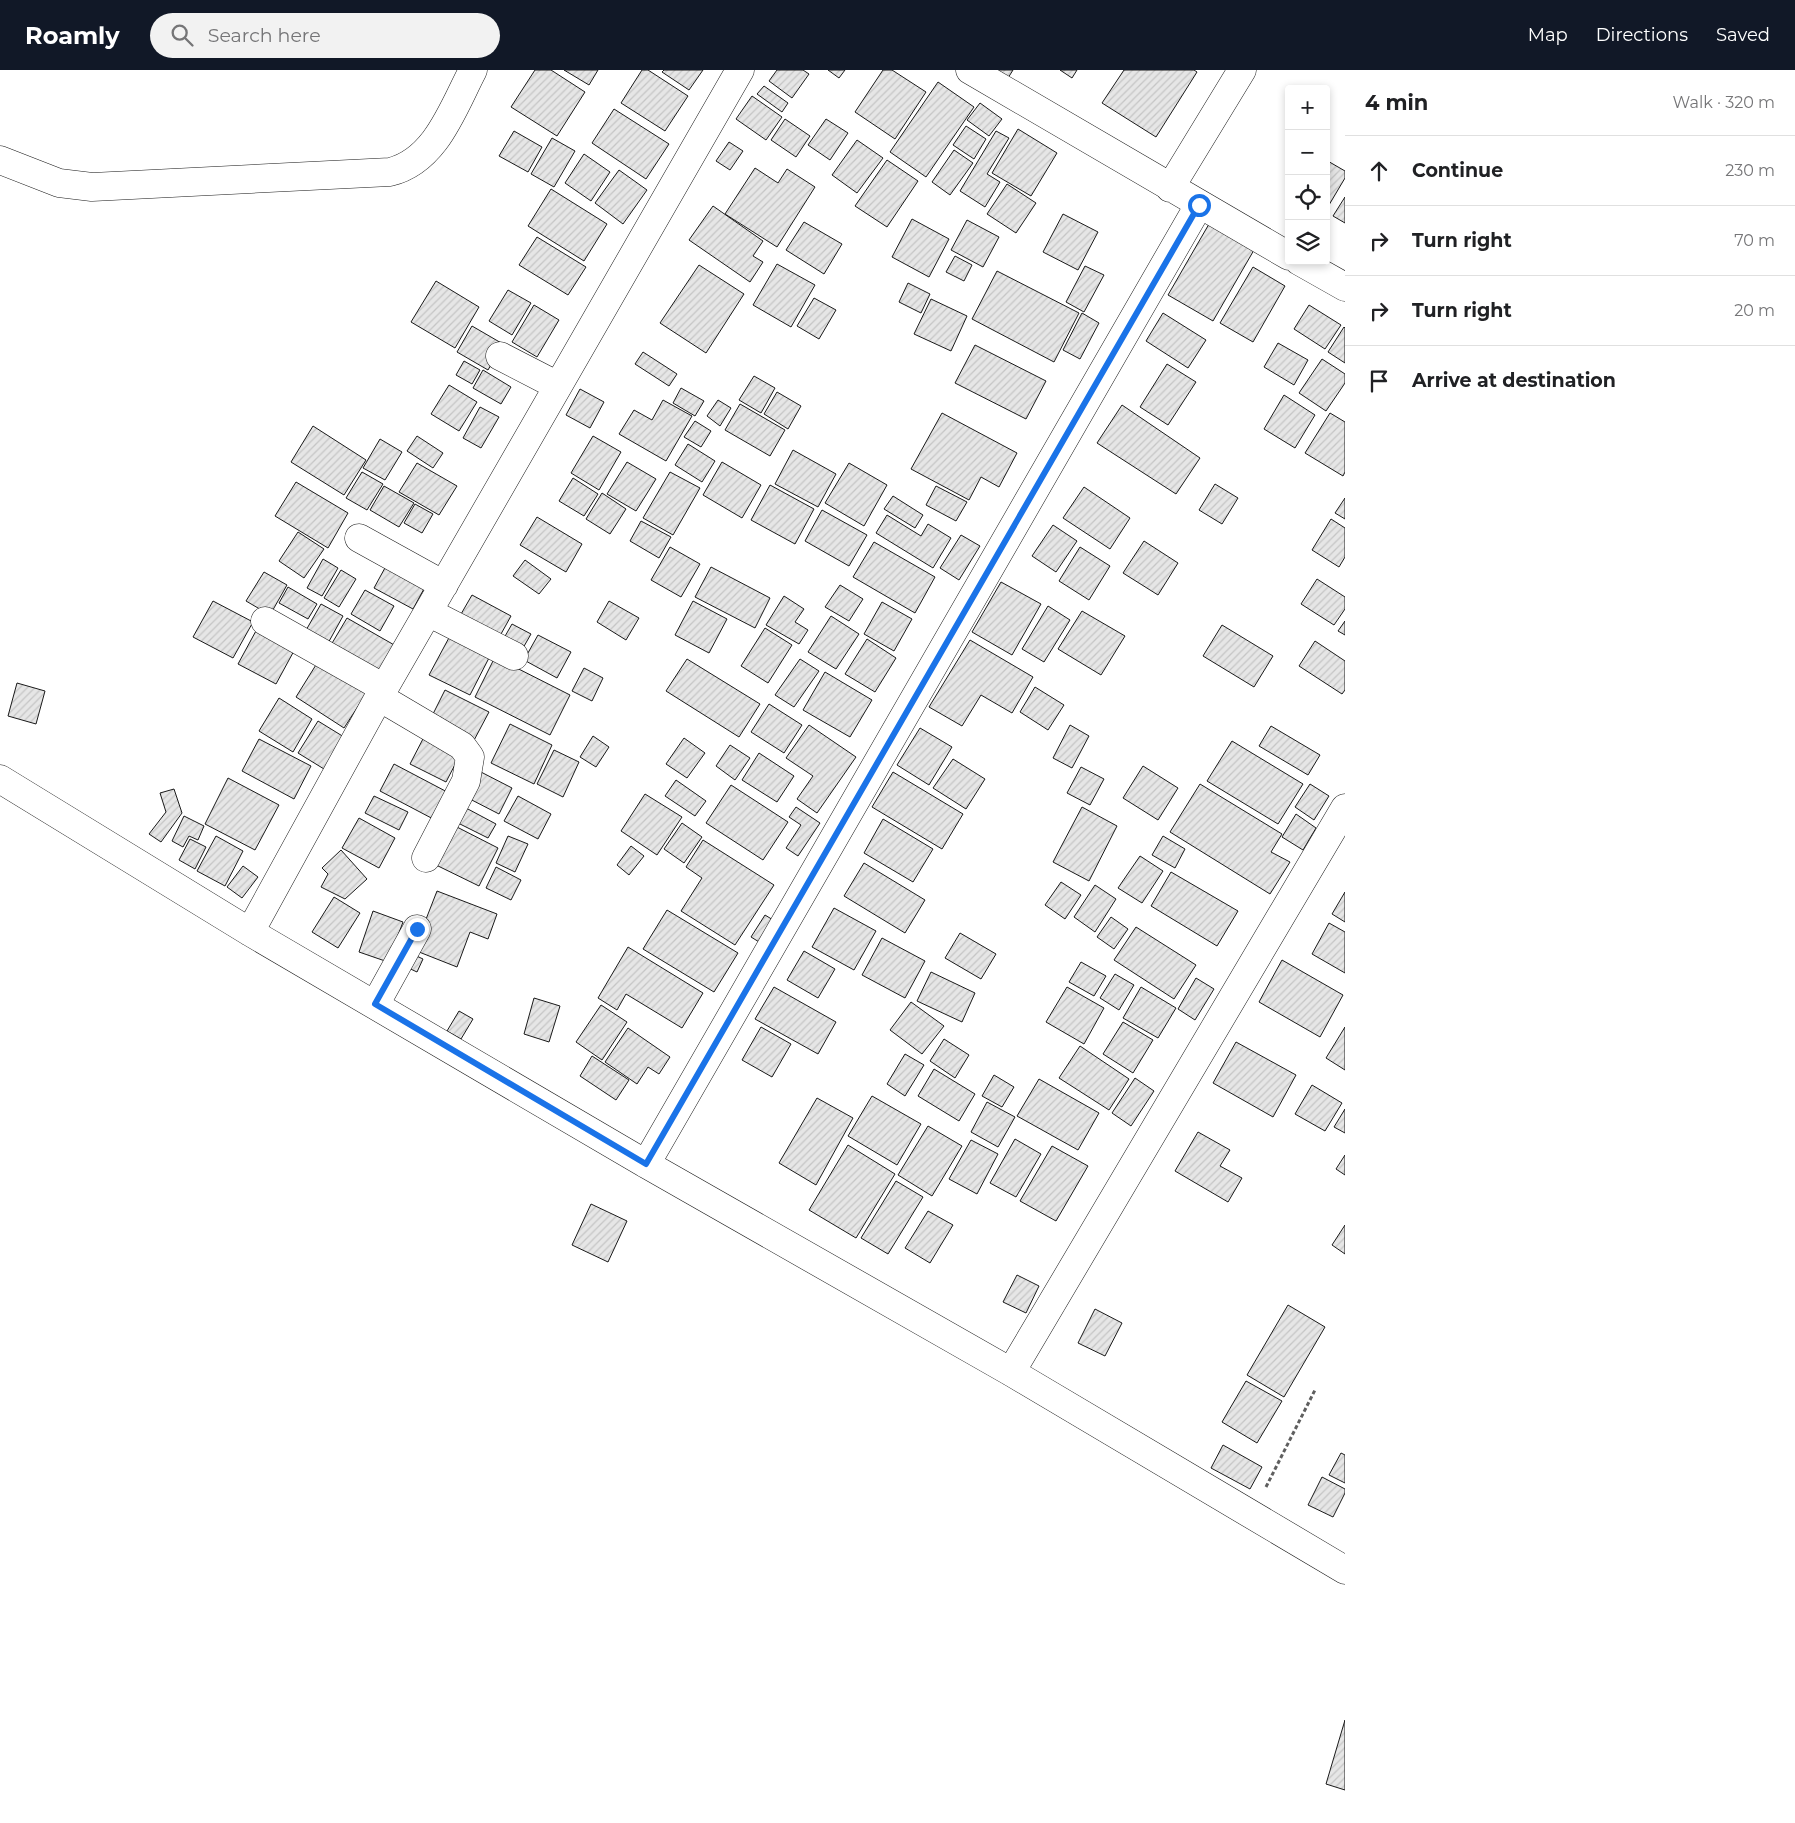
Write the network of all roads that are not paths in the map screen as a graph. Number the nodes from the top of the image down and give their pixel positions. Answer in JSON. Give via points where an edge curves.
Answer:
{"nodes":[{"id":1,"x":474,"y":70,"type":"edge"},
{"id":2,"x":740,"y":70,"type":"edge"},
{"id":3,"x":970,"y":70,"type":"edge"},
{"id":4,"x":1242,"y":70,"type":"edge"},
{"id":5,"x":0,"y":160,"type":"edge"},
{"id":6,"x":1170,"y":188,"type":"junction"},
{"id":7,"x":1199,"y":205,"type":"junction"},
{"id":8,"x":1285,"y":254,"type":"edge"},
{"id":9,"x":1306,"y":265,"type":"edge"},
{"id":10,"x":1345,"y":288,"type":"edge"},
{"id":11,"x":500,"y":356,"type":"dead end"},
{"id":12,"x":558,"y":386,"type":"junction"},
{"id":13,"x":359,"y":538,"type":"dead end"},
{"id":14,"x":444,"y":585,"type":"junction"},
{"id":15,"x":428,"y":612,"type":"junction"},
{"id":16,"x":265,"y":621,"type":"dead end"},
{"id":17,"x":514,"y":656,"type":"dead end"},
{"id":18,"x":382,"y":693,"type":"junction"},
{"id":19,"x":0,"y":779,"type":"edge"},
{"id":20,"x":1345,"y":808,"type":"edge"},
{"id":21,"x":426,"y":858,"type":"dead end"},
{"id":22,"x":417,"y":929,"type":"dead end"},
{"id":23,"x":250,"y":932,"type":"junction"},
{"id":24,"x":375,"y":1004,"type":"junction"},
{"id":25,"x":646,"y":1164,"type":"junction"},
{"id":26,"x":1011,"y":1372,"type":"junction"},
{"id":27,"x":1345,"y":1570,"type":"edge"}],
"edges":[{"from":1,"to":5,"type":"street","via":[[433,144],[414,162],[390,172],[92,187],[59,183]]},
{"from":2,"to":12,"type":"street"},
{"from":3,"to":6,"type":"street"},
{"from":4,"to":6,"type":"street"},
{"from":6,"to":7,"type":"street"},
{"from":7,"to":8,"type":"street"},
{"from":7,"to":25,"type":"street"},
{"from":9,"to":10,"type":"street"},
{"from":11,"to":12,"type":"street"},
{"from":12,"to":14,"type":"street"},
{"from":13,"to":14,"type":"street"},
{"from":14,"to":15,"type":"street"},
{"from":15,"to":17,"type":"street"},
{"from":15,"to":18,"type":"street"},
{"from":16,"to":18,"type":"street"},
{"from":18,"to":21,"type":"street","via":[[462,746],[470,757],[466,781]]},
{"from":18,"to":23,"type":"street"},
{"from":19,"to":23,"type":"street"},
{"from":20,"to":26,"type":"street"},
{"from":22,"to":24,"type":"street"},
{"from":23,"to":24,"type":"street"},
{"from":24,"to":25,"type":"street"},
{"from":25,"to":26,"type":"street"},
{"from":26,"to":27,"type":"street"}]}
